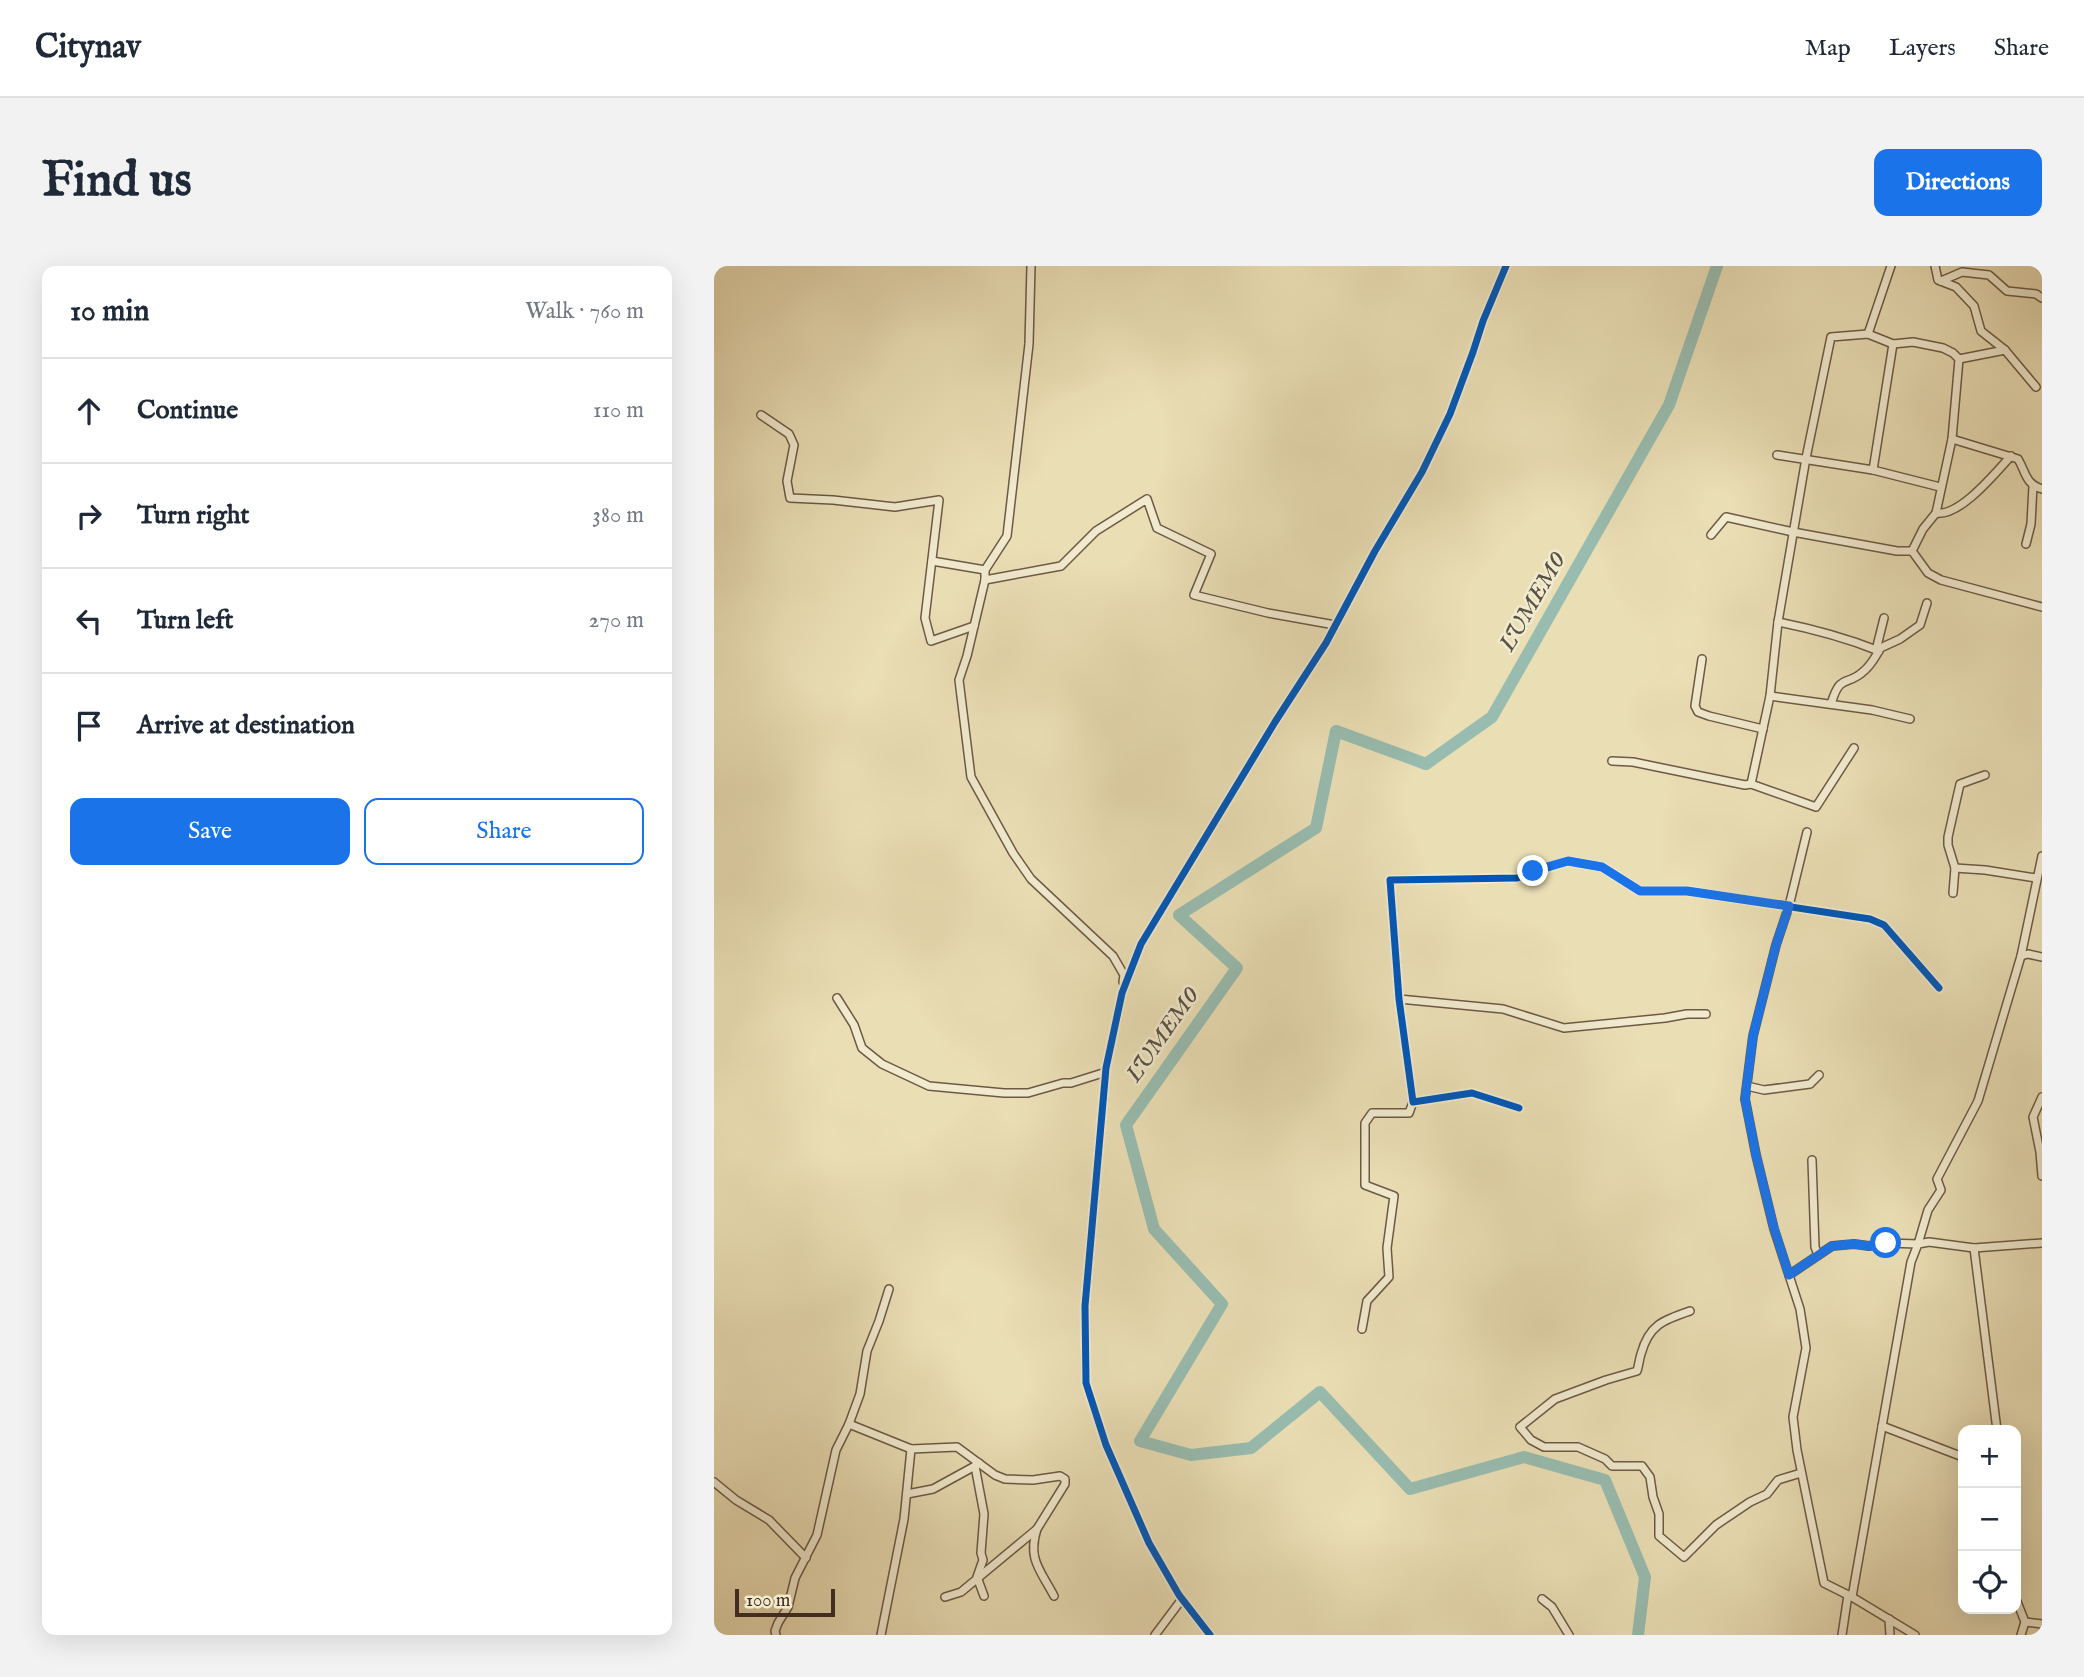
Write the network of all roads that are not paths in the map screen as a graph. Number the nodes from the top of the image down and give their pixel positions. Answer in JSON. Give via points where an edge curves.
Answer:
{"nodes":[{"id":1,"x":1031,"y":266,"type":"edge"},
{"id":2,"x":1506,"y":266,"type":"edge"},
{"id":3,"x":1891,"y":266,"type":"edge"},
{"id":4,"x":1935,"y":266,"type":"edge"},
{"id":5,"x":1941,"y":281,"type":"junction"},
{"id":6,"x":2042,"y":298,"type":"edge"},
{"id":7,"x":1868,"y":334,"type":"junction"},
{"id":8,"x":1893,"y":344,"type":"junction"},
{"id":9,"x":2005,"y":350,"type":"junction"},
{"id":10,"x":1959,"y":359,"type":"junction"},
{"id":11,"x":2036,"y":387,"type":"dead end"},
{"id":12,"x":761,"y":415,"type":"dead end"},
{"id":13,"x":1952,"y":439,"type":"junction"},
{"id":14,"x":1777,"y":454,"type":"dead end"},
{"id":15,"x":2011,"y":456,"type":"junction"},
{"id":16,"x":1806,"y":458,"type":"junction"},
{"id":17,"x":1872,"y":470,"type":"junction"},
{"id":18,"x":2033,"y":486,"type":"junction"},
{"id":19,"x":1940,"y":487,"type":"junction"},
{"id":20,"x":2042,"y":489,"type":"edge"},
{"id":21,"x":1936,"y":513,"type":"junction"},
{"id":22,"x":1793,"y":532,"type":"junction"},
{"id":23,"x":1711,"y":536,"type":"dead end"},
{"id":24,"x":2025,"y":544,"type":"dead end"},
{"id":25,"x":1912,"y":551,"type":"junction"},
{"id":26,"x":932,"y":561,"type":"junction"},
{"id":27,"x":985,"y":570,"type":"junction"},
{"id":28,"x":985,"y":580,"type":"junction"},
{"id":29,"x":1927,"y":603,"type":"dead end"},
{"id":30,"x":2042,"y":607,"type":"edge"},
{"id":31,"x":1884,"y":618,"type":"dead end"},
{"id":32,"x":1778,"y":622,"type":"junction"},
{"id":33,"x":1335,"y":625,"type":"junction"},
{"id":34,"x":974,"y":626,"type":"junction"},
{"id":35,"x":1876,"y":650,"type":"junction"},
{"id":36,"x":1702,"y":659,"type":"dead end"},
{"id":37,"x":1770,"y":696,"type":"junction"},
{"id":38,"x":1831,"y":704,"type":"junction"},
{"id":39,"x":1910,"y":719,"type":"dead end"},
{"id":40,"x":1763,"y":729,"type":"junction"},
{"id":41,"x":1854,"y":748,"type":"dead end"},
{"id":42,"x":1612,"y":761,"type":"dead end"},
{"id":43,"x":1985,"y":775,"type":"dead end"},
{"id":44,"x":1751,"y":785,"type":"junction"},
{"id":45,"x":1807,"y":832,"type":"dead end"},
{"id":46,"x":2042,"y":856,"type":"edge"},
{"id":47,"x":1955,"y":869,"type":"junction"},
{"id":48,"x":2036,"y":878,"type":"junction"},
{"id":49,"x":1954,"y":892,"type":"dead end"},
{"id":50,"x":1789,"y":906,"type":"junction"},
{"id":51,"x":2021,"y":956,"type":"junction"},
{"id":52,"x":2042,"y":957,"type":"edge"},
{"id":53,"x":1939,"y":988,"type":"dead end"},
{"id":54,"x":1122,"y":993,"type":"junction"},
{"id":55,"x":837,"y":998,"type":"dead end"},
{"id":56,"x":1399,"y":999,"type":"junction"},
{"id":57,"x":1706,"y":1014,"type":"dead end"},
{"id":58,"x":1106,"y":1072,"type":"junction"},
{"id":59,"x":1819,"y":1075,"type":"dead end"},
{"id":60,"x":1747,"y":1086,"type":"junction"},
{"id":61,"x":2042,"y":1097,"type":"edge"},
{"id":62,"x":1413,"y":1102,"type":"junction"},
{"id":63,"x":1519,"y":1108,"type":"dead end"},
{"id":64,"x":1812,"y":1160,"type":"dead end"},
{"id":65,"x":2042,"y":1177,"type":"edge"},
{"id":66,"x":2042,"y":1243,"type":"edge"},
{"id":67,"x":1918,"y":1244,"type":"junction"},
{"id":68,"x":1974,"y":1248,"type":"junction"},
{"id":69,"x":1818,"y":1255,"type":"junction"},
{"id":70,"x":1789,"y":1275,"type":"junction"},
{"id":71,"x":889,"y":1289,"type":"dead end"},
{"id":72,"x":1690,"y":1311,"type":"dead end"},
{"id":73,"x":1362,"y":1329,"type":"dead end"},
{"id":74,"x":849,"y":1424,"type":"junction"},
{"id":75,"x":1996,"y":1425,"type":"edge"},
{"id":76,"x":1882,"y":1426,"type":"junction"},
{"id":77,"x":911,"y":1449,"type":"junction"},
{"id":78,"x":1958,"y":1455,"type":"edge"},
{"id":79,"x":977,"y":1464,"type":"junction"},
{"id":80,"x":1801,"y":1473,"type":"junction"},
{"id":81,"x":714,"y":1482,"type":"edge"},
{"id":82,"x":907,"y":1494,"type":"junction"},
{"id":83,"x":1037,"y":1529,"type":"junction"},
{"id":84,"x":806,"y":1558,"type":"junction"},
{"id":85,"x":977,"y":1577,"type":"junction"},
{"id":86,"x":1054,"y":1596,"type":"dead end"},
{"id":87,"x":1850,"y":1596,"type":"junction"},
{"id":88,"x":945,"y":1597,"type":"dead end"},
{"id":89,"x":984,"y":1597,"type":"dead end"},
{"id":90,"x":1182,"y":1599,"type":"junction"},
{"id":91,"x":1542,"y":1599,"type":"dead end"},
{"id":92,"x":2021,"y":1612,"type":"edge"},
{"id":93,"x":1889,"y":1619,"type":"junction"},
{"id":94,"x":2025,"y":1622,"type":"junction"},
{"id":95,"x":2042,"y":1625,"type":"edge"},
{"id":96,"x":776,"y":1635,"type":"edge"},
{"id":97,"x":881,"y":1635,"type":"edge"},
{"id":98,"x":1155,"y":1635,"type":"edge"},
{"id":99,"x":1210,"y":1635,"type":"edge"},
{"id":100,"x":1569,"y":1635,"type":"edge"},
{"id":101,"x":1842,"y":1635,"type":"edge"},
{"id":102,"x":1890,"y":1635,"type":"edge"},
{"id":103,"x":1915,"y":1635,"type":"edge"},
{"id":104,"x":2021,"y":1635,"type":"edge"}],
"edges":[{"from":1,"to":27,"type":"street","via":[[1029,344],[1007,536]]},
{"from":2,"to":33,"type":"street","via":[[1450,414]]},
{"from":3,"to":7,"type":"street"},
{"from":4,"to":5,"type":"street"},
{"from":5,"to":6,"type":"street","via":[[1962,272],[1989,275],[2007,291]]},
{"from":5,"to":9,"type":"street","via":[[1956,287],[1973,306],[1981,331]]},
{"from":7,"to":8,"type":"street"},
{"from":7,"to":16,"type":"street","via":[[1831,337]]},
{"from":8,"to":10,"type":"street","via":[[1913,342],[1943,348]]},
{"from":8,"to":17,"type":"street"},
{"from":9,"to":10,"type":"street"},
{"from":9,"to":11,"type":"street"},
{"from":10,"to":13,"type":"street"},
{"from":12,"to":26,"type":"street","via":[[789,434],[794,444],[787,481],[790,498],[895,507],[939,500]]},
{"from":13,"to":15,"type":"street"},
{"from":13,"to":19,"type":"street"},
{"from":14,"to":16,"type":"street"},
{"from":15,"to":18,"type":"street","via":[[2018,459]]},
{"from":15,"to":21,"type":"street","via":[[1962,504]]},
{"from":16,"to":17,"type":"street"},
{"from":16,"to":22,"type":"street"},
{"from":17,"to":19,"type":"street"},
{"from":18,"to":20,"type":"street"},
{"from":18,"to":24,"type":"street"},
{"from":19,"to":21,"type":"street"},
{"from":21,"to":25,"type":"street"},
{"from":22,"to":23,"type":"street","via":[[1726,517]]},
{"from":22,"to":25,"type":"street"},
{"from":22,"to":32,"type":"street"},
{"from":25,"to":30,"type":"street","via":[[1928,573],[1941,580]]},
{"from":26,"to":27,"type":"street"},
{"from":26,"to":34,"type":"street","via":[[925,618],[931,641]]},
{"from":27,"to":28,"type":"street"},
{"from":28,"to":33,"type":"street","via":[[1061,566],[1096,531],[1147,499],[1157,528],[1211,554],[1194,595]]},
{"from":28,"to":34,"type":"street"},
{"from":29,"to":35,"type":"street","via":[[1920,625]]},
{"from":31,"to":35,"type":"street"},
{"from":32,"to":35,"type":"street","via":[[1847,638]]},
{"from":32,"to":37,"type":"street"},
{"from":33,"to":54,"type":"street","via":[[1141,944]]},
{"from":34,"to":54,"type":"street","via":[[959,680],[971,777],[1031,879],[1113,956],[1124,975]]},
{"from":35,"to":38,"type":"street","via":[[1864,671],[1840,683]]},
{"from":36,"to":40,"type":"street","via":[[1698,712]]},
{"from":37,"to":38,"type":"street"},
{"from":37,"to":40,"type":"street"},
{"from":38,"to":39,"type":"street"},
{"from":40,"to":44,"type":"street"},
{"from":41,"to":44,"type":"street","via":[[1816,807]]},
{"from":42,"to":44,"type":"street"},
{"from":43,"to":47,"type":"street","via":[[1960,785],[1948,837]]},
{"from":45,"to":50,"type":"street"},
{"from":46,"to":48,"type":"street"},
{"from":47,"to":48,"type":"street"},
{"from":47,"to":49,"type":"street"},
{"from":48,"to":51,"type":"street"},
{"from":50,"to":53,"type":"street","via":[[1884,925]]},
{"from":50,"to":56,"type":"street","via":[[1687,891],[1640,891],[1602,867],[1568,861],[1517,878],[1390,880]]},
{"from":50,"to":60,"type":"street","via":[[1753,1036]]},
{"from":51,"to":52,"type":"street"},
{"from":51,"to":67,"type":"street","via":[[1978,1101],[1937,1179],[1941,1190],[1928,1210]]},
{"from":54,"to":58,"type":"street"},
{"from":55,"to":58,"type":"street","via":[[862,1048],[882,1064],[929,1086],[1028,1093]]},
{"from":56,"to":57,"type":"street","via":[[1503,1009],[1564,1028]]},
{"from":56,"to":62,"type":"street"},
{"from":58,"to":90,"type":"street","via":[[1085,1306],[1086,1383],[1106,1444],[1146,1537]]},
{"from":59,"to":60,"type":"street","via":[[1810,1084],[1765,1090]]},
{"from":60,"to":70,"type":"street","via":[[1745,1099],[1756,1155]]},
{"from":61,"to":65,"type":"street","via":[[2033,1117]]},
{"from":62,"to":63,"type":"street","via":[[1472,1093]]},
{"from":62,"to":73,"type":"street","via":[[1409,1113],[1371,1113],[1365,1123],[1365,1185],[1394,1196],[1387,1248],[1389,1277],[1367,1301]]},
{"from":64,"to":69,"type":"street"},
{"from":66,"to":68,"type":"street"},
{"from":67,"to":68,"type":"street"},
{"from":67,"to":69,"type":"street","via":[[1832,1246]]},
{"from":67,"to":76,"type":"street"},
{"from":68,"to":75,"type":"street"},
{"from":69,"to":70,"type":"street"},
{"from":70,"to":80,"type":"street","via":[[1806,1348],[1793,1417]]},
{"from":71,"to":74,"type":"street"},
{"from":72,"to":80,"type":"street","via":[[1667,1318],[1651,1330],[1637,1371],[1555,1399],[1520,1427],[1544,1447],[1578,1447],[1612,1466],[1642,1466],[1650,1477],[1659,1514],[1659,1536],[1684,1557],[1716,1525],[1767,1494],[1778,1480]]},
{"from":74,"to":77,"type":"street"},
{"from":74,"to":84,"type":"street","via":[[836,1450],[817,1535]]},
{"from":76,"to":78,"type":"street"},
{"from":76,"to":87,"type":"street"},
{"from":77,"to":79,"type":"street","via":[[957,1447]]},
{"from":77,"to":82,"type":"street"},
{"from":79,"to":82,"type":"street","via":[[933,1489]]},
{"from":79,"to":83,"type":"street","via":[[1005,1479],[1064,1478],[1065,1484]]},
{"from":79,"to":85,"type":"street","via":[[984,1514],[983,1560]]},
{"from":80,"to":87,"type":"street","via":[[1824,1583]]},
{"from":81,"to":84,"type":"street","via":[[769,1520]]},
{"from":82,"to":97,"type":"street"},
{"from":83,"to":85,"type":"street"},
{"from":83,"to":86,"type":"street","via":[[1032,1550]]},
{"from":84,"to":96,"type":"street"},
{"from":85,"to":88,"type":"street","via":[[961,1592]]},
{"from":85,"to":89,"type":"street"},
{"from":87,"to":93,"type":"street"},
{"from":87,"to":101,"type":"street"},
{"from":90,"to":98,"type":"street"},
{"from":90,"to":99,"type":"street"},
{"from":91,"to":100,"type":"street"},
{"from":92,"to":94,"type":"street"},
{"from":93,"to":102,"type":"street"},
{"from":93,"to":103,"type":"street"},
{"from":94,"to":95,"type":"street"},
{"from":94,"to":104,"type":"street"}]}
